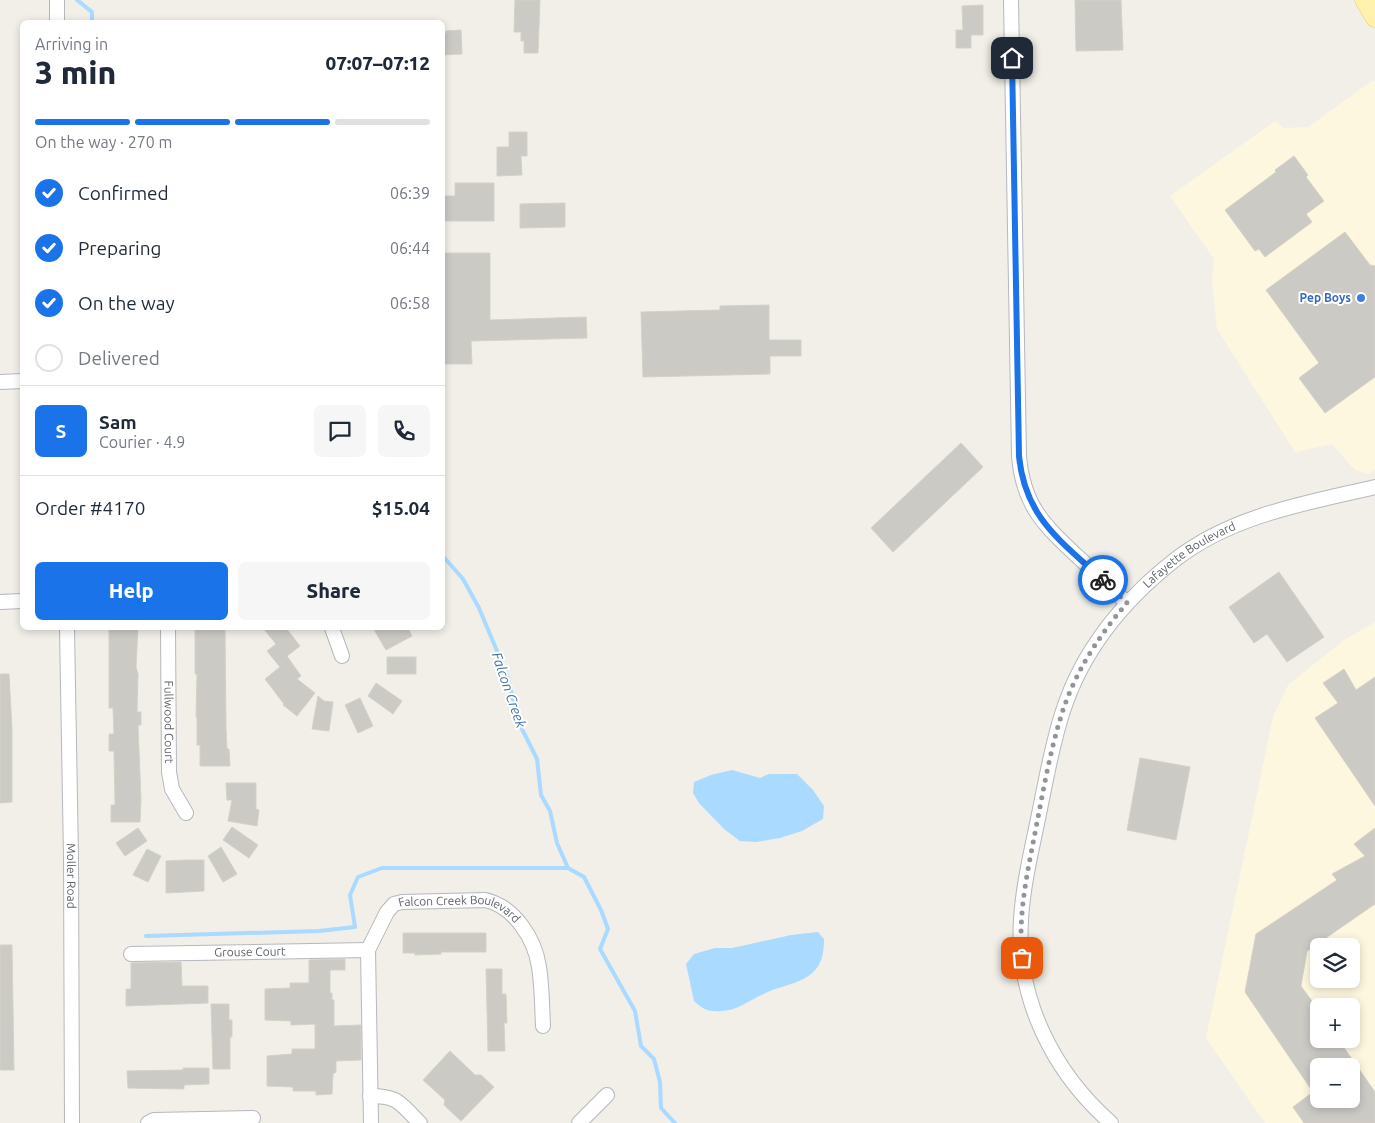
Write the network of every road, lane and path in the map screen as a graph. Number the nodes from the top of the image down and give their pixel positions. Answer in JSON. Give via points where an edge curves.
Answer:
{"nodes":[{"id":1,"x":1011,"y":0,"type":"edge"},
{"id":2,"x":1364,"y":0,"type":"edge"},
{"id":3,"x":57,"y":3,"type":"edge"},
{"id":4,"x":1375,"y":18,"type":"edge"},
{"id":5,"x":57,"y":20,"type":"edge"},
{"id":6,"x":20,"y":381,"type":"edge"},
{"id":7,"x":0,"y":382,"type":"edge"},
{"id":8,"x":1375,"y":487,"type":"edge"},
{"id":9,"x":20,"y":601,"type":"edge"},
{"id":10,"x":0,"y":602,"type":"edge"},
{"id":11,"x":1127,"y":603,"type":"junction"},
{"id":12,"x":67,"y":630,"type":"edge"},
{"id":13,"x":168,"y":630,"type":"edge"},
{"id":14,"x":333,"y":630,"type":"edge"},
{"id":15,"x":342,"y":656,"type":"dead end"},
{"id":16,"x":186,"y":813,"type":"dead end"},
{"id":17,"x":368,"y":950,"type":"junction"},
{"id":18,"x":131,"y":954,"type":"dead end"},
{"id":19,"x":544,"y":1026,"type":"dead end"},
{"id":20,"x":607,"y":1095,"type":"dead end"},
{"id":21,"x":370,"y":1096,"type":"junction"},
{"id":22,"x":253,"y":1118,"type":"dead end"},
{"id":23,"x":72,"y":1123,"type":"edge"},
{"id":24,"x":148,"y":1123,"type":"edge"},
{"id":25,"x":370,"y":1123,"type":"edge"},
{"id":26,"x":420,"y":1123,"type":"edge"},
{"id":27,"x":580,"y":1123,"type":"edge"},
{"id":28,"x":1111,"y":1123,"type":"edge"}],
"edges":[{"from":1,"to":11,"type":"street","via":[[1021,474],[1031,504],[1048,529]]},
{"from":2,"to":4,"type":"main road"},
{"from":3,"to":5,"type":"street"},
{"from":6,"to":7,"type":"street"},
{"from":8,"to":11,"type":"street","name":"Lafayette Boulevard","via":[[1269,513],[1237,525],[1178,558]]},
{"from":9,"to":10,"type":"street"},
{"from":11,"to":28,"type":"street","name":"Lafayette Boulevard","via":[[1087,658],[1063,708],[1049,762],[1021,921],[1026,979],[1040,1026],[1053,1054],[1076,1088]]},
{"from":12,"to":23,"type":"street","name":"Moller Road"},
{"from":13,"to":16,"type":"street","name":"Fullwood Court","via":[[169,772],[172,789]]},
{"from":14,"to":15,"type":"street"},
{"from":17,"to":18,"type":"street","name":"Grouse Court"},
{"from":17,"to":19,"type":"street","name":"Falcon Creek Boulevard","via":[[387,912],[398,902],[485,900],[496,904],[512,915],[528,935],[537,958]]},
{"from":17,"to":21,"type":"street","name":"Falcon Creek Boulevard"},
{"from":20,"to":27,"type":"street"},
{"from":21,"to":25,"type":"street","name":"Falcon Creek Boulevard"},
{"from":21,"to":26,"type":"street","via":[[394,1098]]},
{"from":22,"to":24,"type":"street","via":[[154,1120]]}]}
